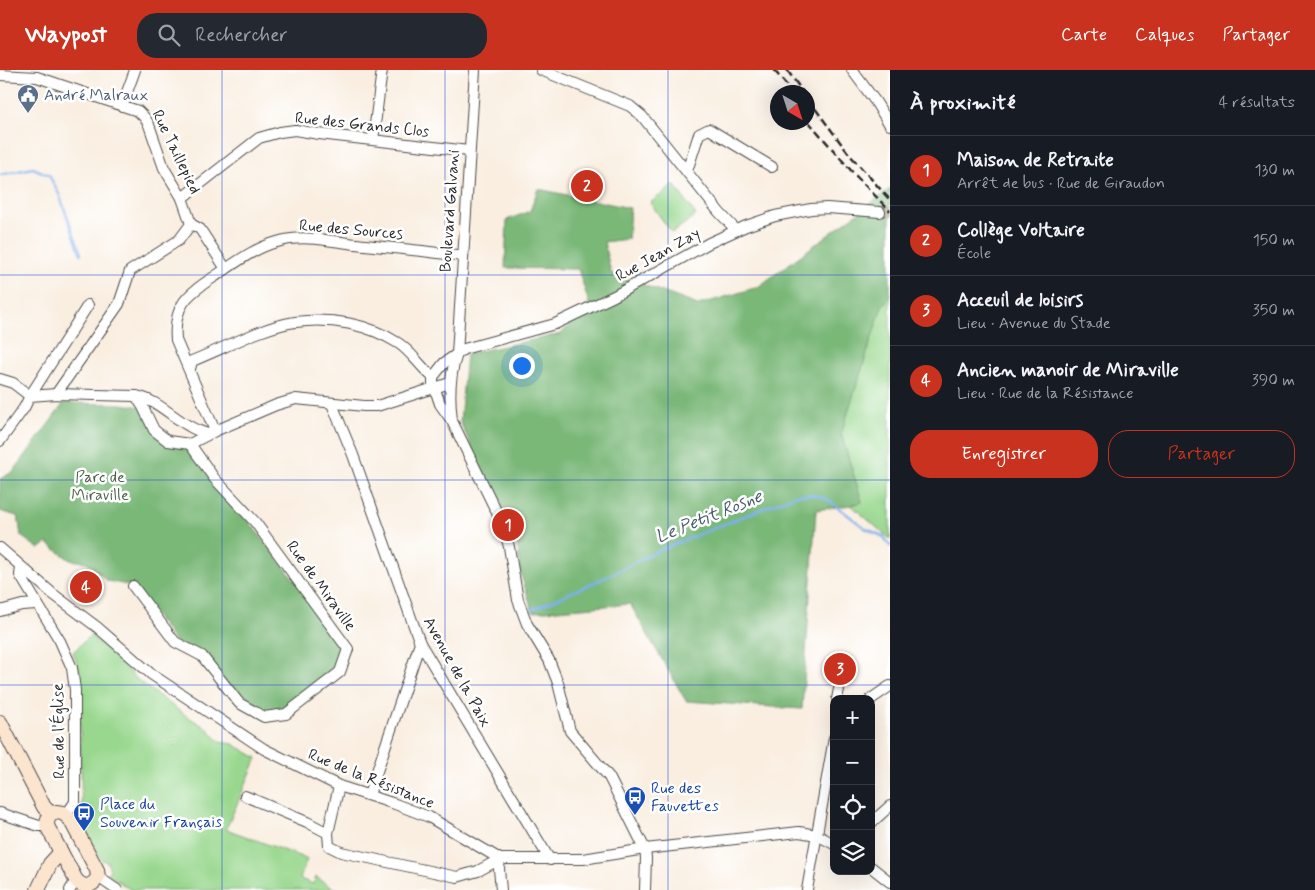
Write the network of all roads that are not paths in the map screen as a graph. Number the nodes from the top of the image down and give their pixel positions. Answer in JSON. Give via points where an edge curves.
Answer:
{"nodes":[{"id":1,"x":135,"y":70,"type":"edge"},
{"id":2,"x":382,"y":70,"type":"edge"},
{"id":3,"x":475,"y":70,"type":"edge"},
{"id":4,"x":541,"y":70,"type":"edge"},
{"id":5,"x":852,"y":70,"type":"edge"},
{"id":6,"x":0,"y":75,"type":"edge"},
{"id":7,"x":122,"y":106,"type":"junction"},
{"id":8,"x":890,"y":125,"type":"edge"},
{"id":9,"x":373,"y":140,"type":"junction"},
{"id":10,"x":469,"y":151,"type":"junction"},
{"id":11,"x":772,"y":167,"type":"dead end"},
{"id":12,"x":687,"y":171,"type":"junction"},
{"id":13,"x":182,"y":198,"type":"junction"},
{"id":14,"x":880,"y":212,"type":"tunnel mouth"},
{"id":15,"x":191,"y":224,"type":"junction"},
{"id":16,"x":736,"y":230,"type":"junction"},
{"id":17,"x":462,"y":256,"type":"junction"},
{"id":18,"x":226,"y":269,"type":"junction"},
{"id":19,"x":88,"y":305,"type":"dead end"},
{"id":20,"x":456,"y":354,"type":"junction"},
{"id":21,"x":440,"y":368,"type":"junction"},
{"id":22,"x":190,"y":369,"type":"junction"},
{"id":23,"x":451,"y":369,"type":"junction"},
{"id":24,"x":434,"y":377,"type":"junction"},
{"id":25,"x":0,"y":379,"type":"edge"},
{"id":26,"x":450,"y":383,"type":"junction"},
{"id":27,"x":434,"y":388,"type":"junction"},
{"id":28,"x":56,"y":394,"type":"junction"},
{"id":29,"x":30,"y":396,"type":"junction"},
{"id":30,"x":136,"y":396,"type":"junction"},
{"id":31,"x":332,"y":404,"type":"junction"},
{"id":32,"x":452,"y":421,"type":"junction"},
{"id":33,"x":203,"y":437,"type":"junction"},
{"id":34,"x":0,"y":441,"type":"edge"},
{"id":35,"x":0,"y":548,"type":"edge"},
{"id":36,"x":20,"y":571,"type":"junction"},
{"id":37,"x":132,"y":586,"type":"dead end"},
{"id":38,"x":37,"y":604,"type":"junction"},
{"id":39,"x":0,"y":611,"type":"edge"},
{"id":40,"x":420,"y":643,"type":"junction"},
{"id":41,"x":890,"y":686,"type":"edge"},
{"id":42,"x":875,"y":696,"type":"edge"},
{"id":43,"x":0,"y":722,"type":"edge"},
{"id":44,"x":834,"y":740,"type":"edge"},
{"id":45,"x":338,"y":786,"type":"junction"},
{"id":46,"x":369,"y":795,"type":"junction"},
{"id":47,"x":245,"y":796,"type":"dead end"},
{"id":48,"x":890,"y":806,"type":"edge"},
{"id":49,"x":0,"y":813,"type":"edge"},
{"id":50,"x":66,"y":815,"type":"junction"},
{"id":51,"x":875,"y":819,"type":"edge"},
{"id":52,"x":49,"y":820,"type":"junction"},
{"id":53,"x":328,"y":833,"type":"junction"},
{"id":54,"x":817,"y":835,"type":"junction"},
{"id":55,"x":830,"y":842,"type":"edge"},
{"id":56,"x":645,"y":850,"type":"junction"},
{"id":57,"x":61,"y":852,"type":"junction"},
{"id":58,"x":500,"y":860,"type":"junction"},
{"id":59,"x":550,"y":860,"type":"junction"},
{"id":60,"x":875,"y":870,"type":"edge"},
{"id":61,"x":98,"y":877,"type":"junction"},
{"id":62,"x":890,"y":882,"type":"edge"},
{"id":63,"x":79,"y":886,"type":"edge"},
{"id":64,"x":38,"y":890,"type":"edge"},
{"id":65,"x":117,"y":890,"type":"edge"},
{"id":66,"x":501,"y":890,"type":"edge"},
{"id":67,"x":645,"y":890,"type":"edge"},
{"id":68,"x":807,"y":890,"type":"edge"}],
"edges":[{"from":1,"to":7,"type":"street"},
{"from":2,"to":9,"type":"street"},
{"from":3,"to":10,"type":"street","name":"Boulevard Galvani"},
{"from":4,"to":12,"type":"street","via":[[630,106]]},
{"from":5,"to":8,"type":"street"},
{"from":6,"to":7,"type":"street","name":"Rue Taillepied","via":[[37,78]]},
{"from":7,"to":13,"type":"street","name":"Rue Taillepied","via":[[138,111],[145,118],[164,168]]},
{"from":9,"to":10,"type":"street","name":"Rue des Grands Clos"},
{"from":9,"to":13,"type":"street","name":"Rue des Grands Clos","via":[[295,130],[259,138]]},
{"from":10,"to":17,"type":"street","name":"Boulevard Galvani"},
{"from":11,"to":12,"type":"street","via":[[709,129],[699,134]]},
{"from":12,"to":16,"type":"street"},
{"from":13,"to":15,"type":"street","name":"Rue Taillepied"},
{"from":14,"to":16,"type":"street","name":"Rue Jean Zay","via":[[811,209],[775,216]]},
{"from":15,"to":18,"type":"street","via":[[200,230]]},
{"from":15,"to":28,"type":"street","via":[[179,240],[130,270],[119,304]]},
{"from":16,"to":20,"type":"street","name":"Rue Jean Zay","via":[[555,324]]},
{"from":17,"to":18,"type":"street","name":"Rue des Sources","via":[[306,238],[278,241]]},
{"from":17,"to":20,"type":"street","name":"Boulevard Galvani"},
{"from":18,"to":22,"type":"street","name":"Rue des Sources","via":[[199,286],[180,307],[175,324],[176,340]]},
{"from":19,"to":29,"type":"street"},
{"from":20,"to":21,"type":"street"},
{"from":20,"to":23,"type":"street","name":"Boulevard Galvani"},
{"from":21,"to":23,"type":"street"},
{"from":21,"to":24,"type":"street"},
{"from":22,"to":24,"type":"street","via":[[192,361],[268,329],[295,322],[323,321],[381,332],[407,350],[419,366]]},
{"from":22,"to":33,"type":"street","name":"Rue des Sources"},
{"from":23,"to":26,"type":"street","name":"Boulevard Galvani"},
{"from":24,"to":27,"type":"street"},
{"from":25,"to":29,"type":"street","via":[[13,383]]},
{"from":26,"to":27,"type":"street"},
{"from":26,"to":32,"type":"street","name":"Boulevard Galvani"},
{"from":27,"to":31,"type":"street","via":[[378,406]]},
{"from":27,"to":32,"type":"street"},
{"from":28,"to":29,"type":"street"},
{"from":28,"to":30,"type":"street"},
{"from":29,"to":34,"type":"street"},
{"from":30,"to":33,"type":"street","via":[[153,402]]},
{"from":30,"to":33,"type":"street","via":[[154,430],[168,441]]},
{"from":31,"to":33,"type":"street","via":[[296,399]]},
{"from":31,"to":40,"type":"street","name":"Avenue de la Paix"},
{"from":32,"to":56,"type":"street","via":[[503,525],[516,592],[527,624],[549,660],[570,730],[609,777]]},
{"from":33,"to":37,"type":"street","name":"Rue de Miraville","via":[[214,478],[255,522],[348,649],[340,672],[286,714],[264,717],[239,703],[202,656],[175,642]]},
{"from":35,"to":36,"type":"street","name":"Rue de l'Église"},
{"from":36,"to":38,"type":"street","name":"Rue de l'Église"},
{"from":36,"to":45,"type":"street","name":"Rue de la Résistance","via":[[97,627],[151,674],[264,749]]},
{"from":38,"to":39,"type":"street"},
{"from":38,"to":50,"type":"street","name":"Rue de l'Église","via":[[60,640],[72,668],[75,690],[75,802]]},
{"from":40,"to":46,"type":"street"},
{"from":40,"to":59,"type":"street","name":"Avenue de la Paix"},
{"from":41,"to":42,"type":"street"},
{"from":43,"to":52,"type":"main road"},
{"from":44,"to":54,"type":"street"},
{"from":45,"to":46,"type":"street","name":"Rue de la Résistance"},
{"from":45,"to":53,"type":"street"},
{"from":46,"to":58,"type":"street","name":"Rue de la Résistance","via":[[429,817]]},
{"from":47,"to":53,"type":"street"},
{"from":48,"to":51,"type":"street"},
{"from":49,"to":52,"type":"street","via":[[39,826]]},
{"from":50,"to":52,"type":"main road","via":[[56,812]]},
{"from":50,"to":61,"type":"main road"},
{"from":52,"to":57,"type":"main road"},
{"from":53,"to":58,"type":"street","via":[[329,846],[341,852],[457,877]]},
{"from":54,"to":55,"type":"street"},
{"from":54,"to":56,"type":"street","via":[[799,832]]},
{"from":54,"to":68,"type":"street"},
{"from":56,"to":59,"type":"street"},
{"from":56,"to":67,"type":"street"},
{"from":57,"to":63,"type":"main road"},
{"from":57,"to":64,"type":"main road","via":[[50,864]]},
{"from":58,"to":59,"type":"street"},
{"from":58,"to":66,"type":"street"},
{"from":60,"to":62,"type":"street"},
{"from":61,"to":63,"type":"main road","via":[[90,886]]},
{"from":61,"to":65,"type":"street"}]}
